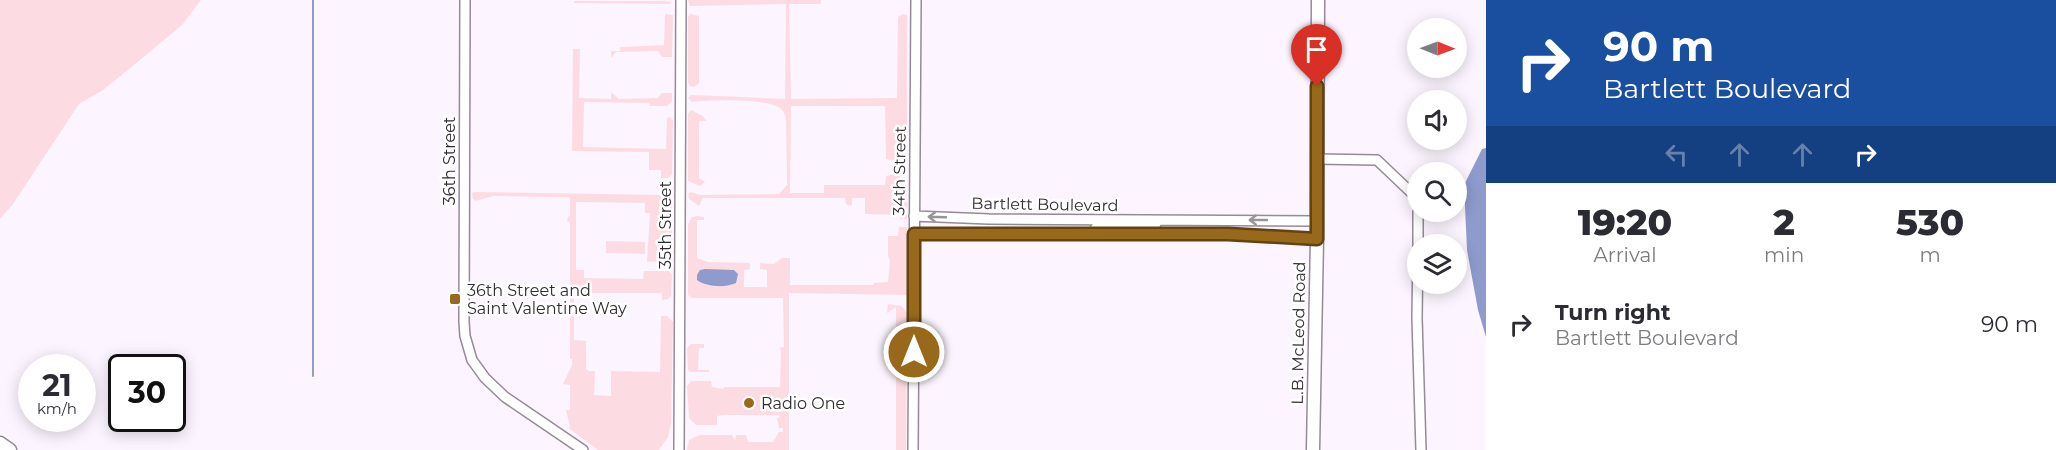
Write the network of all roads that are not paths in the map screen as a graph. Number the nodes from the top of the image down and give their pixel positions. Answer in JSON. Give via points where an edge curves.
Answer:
{"nodes":[{"id":1,"x":465,"y":0,"type":"edge"},
{"id":2,"x":681,"y":0,"type":"edge"},
{"id":3,"x":916,"y":0,"type":"edge"},
{"id":4,"x":1318,"y":0,"type":"edge"},
{"id":5,"x":1317,"y":159,"type":"junction"},
{"id":6,"x":1407,"y":189,"type":"edge"},
{"id":7,"x":914,"y":216,"type":"junction"},
{"id":8,"x":1176,"y":219,"type":"junction"},
{"id":9,"x":1317,"y":221,"type":"junction"},
{"id":10,"x":914,"y":234,"type":"junction"},
{"id":11,"x":1092,"y":234,"type":"junction"},
{"id":12,"x":1317,"y":239,"type":"junction"},
{"id":13,"x":1417,"y":294,"type":"edge"},
{"id":14,"x":679,"y":446,"type":"edge"},
{"id":15,"x":583,"y":450,"type":"edge"},
{"id":16,"x":671,"y":450,"type":"edge"},
{"id":17,"x":913,"y":450,"type":"edge"},
{"id":18,"x":1313,"y":450,"type":"edge"},
{"id":19,"x":1421,"y":450,"type":"edge"}],
"edges":[{"from":1,"to":15,"type":"street","name":"36th Street","via":[[464,322],[468,349],[476,368],[505,396]]},
{"from":2,"to":14,"type":"street","name":"35th Street"},
{"from":3,"to":7,"type":"street","name":"34th Street"},
{"from":4,"to":5,"type":"street","name":"L.B. McLeod Road"},
{"from":5,"to":6,"type":"street","via":[[1377,160]]},
{"from":5,"to":9,"type":"street","name":"L.B. McLeod Road"},
{"from":8,"to":7,"type":"street","name":"Bartlett Boulevard","one_way":true},
{"from":7,"to":10,"type":"street","name":"34th Street"},
{"from":9,"to":8,"type":"street","name":"Bartlett Boulevard","one_way":true},
{"from":8,"to":11,"type":"street","name":"Bartlett Boulevard","via":[[1145,226],[1097,226]]},
{"from":9,"to":12,"type":"street","name":"L.B. McLeod Road"},
{"from":10,"to":11,"type":"street","name":"Bartlett Boulevard"},
{"from":10,"to":17,"type":"street","name":"34th Street"},
{"from":11,"to":12,"type":"street","name":"Bartlett Boulevard","via":[[1228,234]]},
{"from":12,"to":18,"type":"street","name":"L.B. McLeod Road"},
{"from":13,"to":19,"type":"street"},
{"from":14,"to":16,"type":"street"}]}
